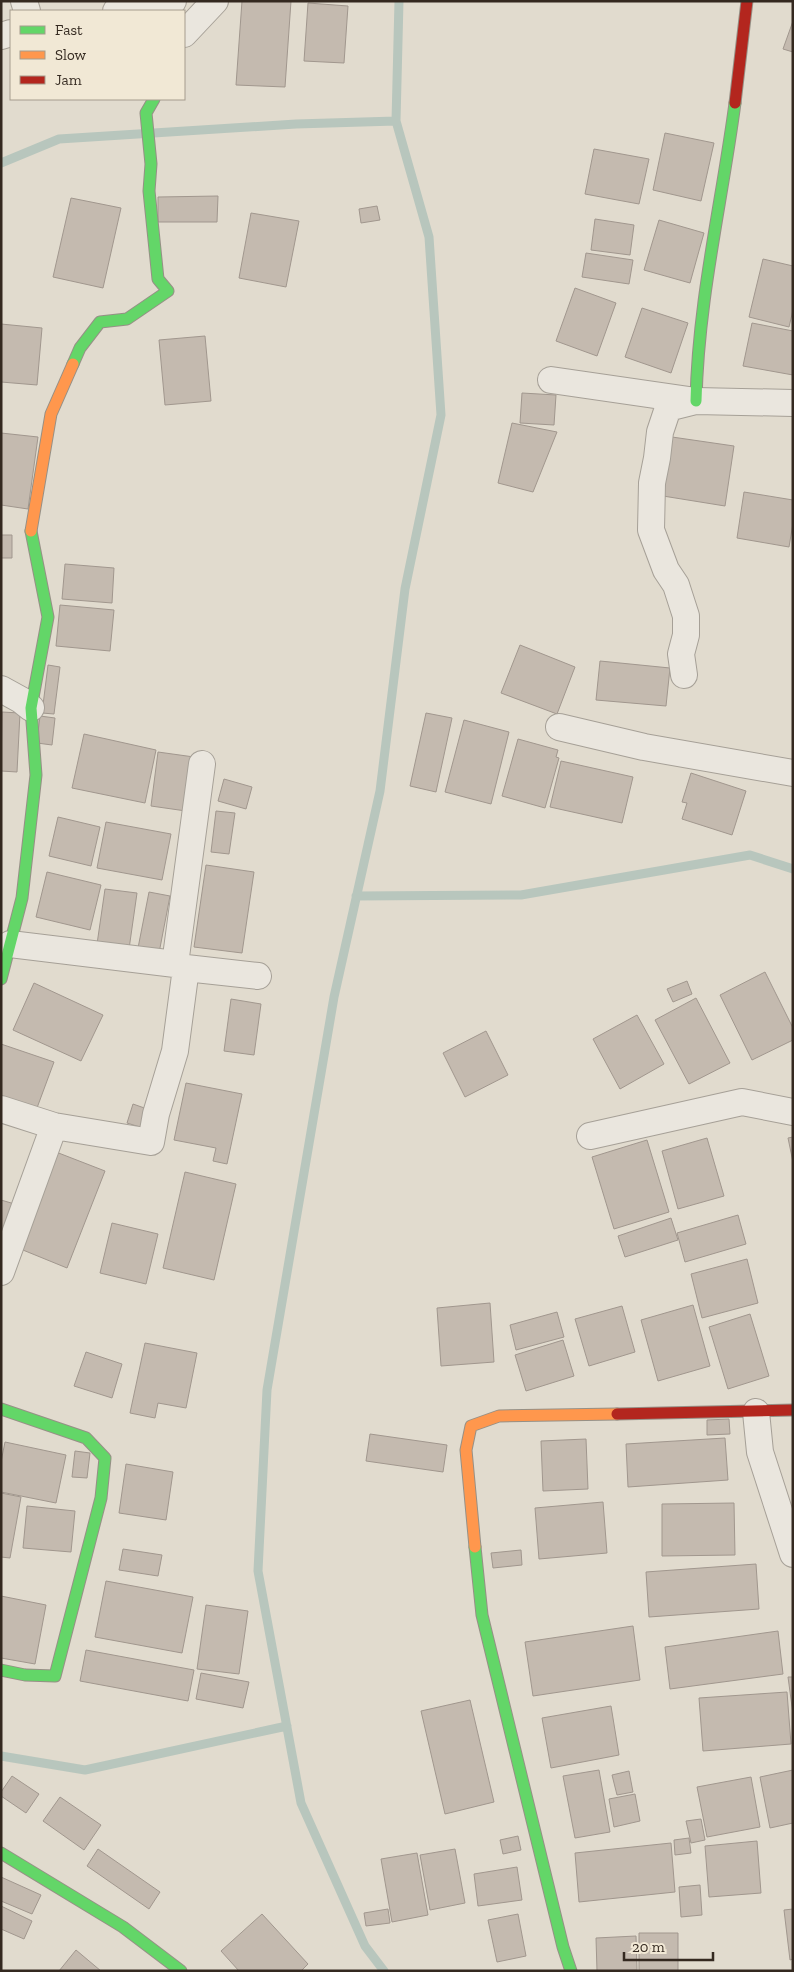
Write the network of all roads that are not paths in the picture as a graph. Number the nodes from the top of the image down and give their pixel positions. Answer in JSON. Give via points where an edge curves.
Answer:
{"nodes":[{"id":1,"x":173,"y":1,"type":"edge"},
{"id":2,"x":215,"y":1,"type":"edge"},
{"id":3,"x":747,"y":1,"type":"edge"},
{"id":4,"x":122,"y":10,"type":"edge"},
{"id":5,"x":185,"y":33,"type":"edge"},
{"id":6,"x":153,"y":100,"type":"edge"},
{"id":7,"x":551,"y":380,"type":"dead end"},
{"id":8,"x":696,"y":401,"type":"junction"},
{"id":9,"x":793,"y":403,"type":"edge"},
{"id":10,"x":684,"y":676,"type":"dead end"},
{"id":11,"x":1,"y":689,"type":"edge"},
{"id":12,"x":31,"y":708,"type":"junction"},
{"id":13,"x":559,"y":727,"type":"dead end"},
{"id":14,"x":202,"y":764,"type":"dead end"},
{"id":15,"x":793,"y":773,"type":"edge"},
{"id":16,"x":9,"y":932,"type":"edge"},
{"id":17,"x":181,"y":966,"type":"junction"},
{"id":18,"x":258,"y":976,"type":"dead end"},
{"id":19,"x":1,"y":979,"type":"edge"},
{"id":20,"x":1,"y":1109,"type":"edge"},
{"id":21,"x":793,"y":1112,"type":"edge"},
{"id":22,"x":54,"y":1126,"type":"junction"},
{"id":23,"x":590,"y":1136,"type":"dead end"},
{"id":24,"x":1,"y":1272,"type":"edge"},
{"id":25,"x":1,"y":1409,"type":"edge"},
{"id":26,"x":793,"y":1410,"type":"edge"},
{"id":27,"x":756,"y":1412,"type":"junction"},
{"id":28,"x":793,"y":1554,"type":"edge"},
{"id":29,"x":1,"y":1670,"type":"edge"},
{"id":30,"x":1,"y":1853,"type":"edge"},
{"id":31,"x":181,"y":1971,"type":"edge"},
{"id":32,"x":571,"y":1971,"type":"edge"}],
"edges":[{"from":1,"to":4,"type":"street"},
{"from":2,"to":5,"type":"street"},
{"from":3,"to":8,"type":"street","via":[[729,152],[702,305],[695,365]]},
{"from":6,"to":12,"type":"street","via":[[146,113],[151,164],[149,191],[158,279],[168,291],[127,319],[100,322],[80,348],[52,414],[30,535],[48,617]]},
{"from":7,"to":8,"type":"street"},
{"from":8,"to":9,"type":"street"},
{"from":8,"to":10,"type":"street","via":[[668,408],[660,432],[652,484],[651,530],[686,616],[681,654]]},
{"from":11,"to":12,"type":"street"},
{"from":12,"to":16,"type":"street","via":[[36,775],[22,898]]},
{"from":13,"to":15,"type":"street","via":[[644,747]]},
{"from":14,"to":17,"type":"street"},
{"from":16,"to":17,"type":"street"},
{"from":16,"to":19,"type":"street"},
{"from":17,"to":18,"type":"street"},
{"from":17,"to":22,"type":"street","via":[[175,1051],[151,1142]]},
{"from":20,"to":22,"type":"street"},
{"from":21,"to":23,"type":"street","via":[[742,1102]]},
{"from":22,"to":24,"type":"street"},
{"from":25,"to":29,"type":"street","via":[[86,1438],[105,1458],[101,1498],[55,1676],[25,1676]]},
{"from":26,"to":27,"type":"street"},
{"from":27,"to":28,"type":"street","via":[[760,1452]]},
{"from":27,"to":32,"type":"street","via":[[499,1416],[471,1426],[466,1450],[482,1615]]},
{"from":30,"to":31,"type":"street","via":[[124,1927]]}]}
